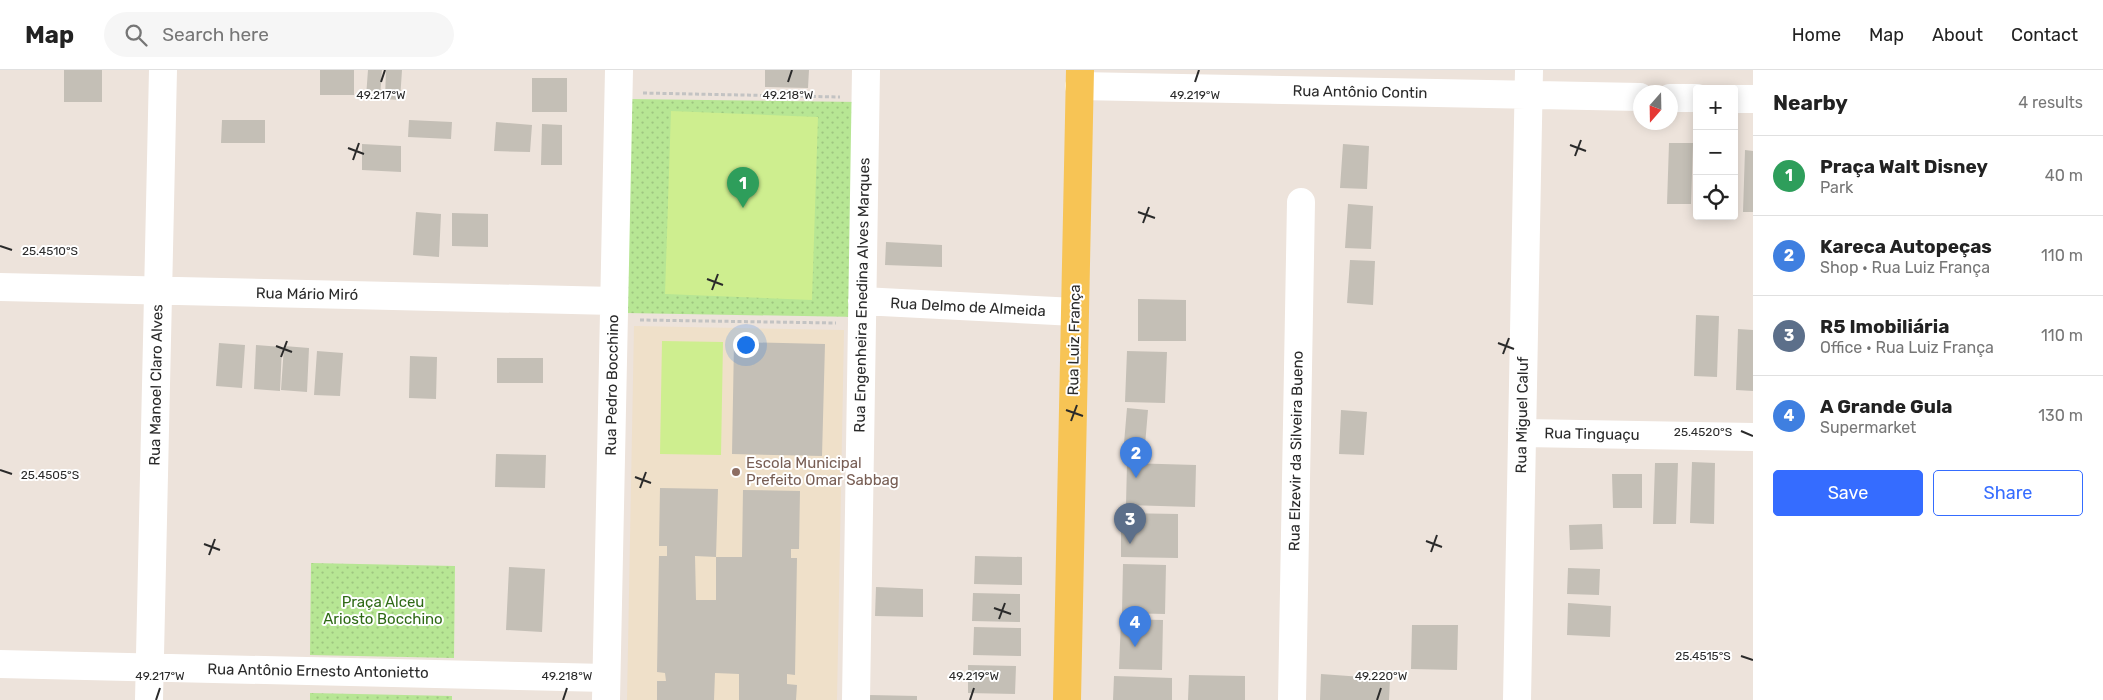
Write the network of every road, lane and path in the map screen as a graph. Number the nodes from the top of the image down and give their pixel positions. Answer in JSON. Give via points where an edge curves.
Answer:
{"nodes":[{"id":1,"x":163,"y":70,"type":"edge"},
{"id":2,"x":866,"y":70,"type":"edge"},
{"id":3,"x":1080,"y":78,"type":"edge"},
{"id":4,"x":619,"y":81,"type":"edge"},
{"id":5,"x":1529,"y":82,"type":"edge"},
{"id":6,"x":1633,"y":96,"type":"edge"},
{"id":7,"x":865,"y":98,"type":"junction"},
{"id":8,"x":1678,"y":98,"type":"edge"},
{"id":9,"x":1693,"y":98,"type":"edge"},
{"id":10,"x":1738,"y":99,"type":"edge"},
{"id":11,"x":1753,"y":99,"type":"edge"},
{"id":12,"x":1301,"y":202,"type":"dead end"},
{"id":13,"x":0,"y":287,"type":"edge"},
{"id":14,"x":158,"y":291,"type":"junction"},
{"id":15,"x":614,"y":310,"type":"junction"},
{"id":16,"x":862,"y":312,"type":"junction"},
{"id":17,"x":1075,"y":312,"type":"junction"},
{"id":18,"x":1522,"y":433,"type":"junction"},
{"id":19,"x":1753,"y":437,"type":"edge"},
{"id":20,"x":0,"y":664,"type":"edge"},
{"id":21,"x":150,"y":668,"type":"junction"},
{"id":22,"x":606,"y":689,"type":"edge"},
{"id":23,"x":149,"y":700,"type":"edge"},
{"id":24,"x":856,"y":700,"type":"edge"},
{"id":25,"x":1067,"y":700,"type":"edge"},
{"id":26,"x":1292,"y":700,"type":"edge"},
{"id":27,"x":1516,"y":700,"type":"edge"}],
"edges":[{"from":1,"to":14,"type":"street","name":"Rua Manoel Claro Alves"},
{"from":2,"to":7,"type":"street","name":"Rua Engenheira Enedina Alves Marques"},
{"from":3,"to":5,"type":"street","name":"Rua Antônio Contin"},
{"from":3,"to":17,"type":"main road","name":"Rua Luiz França"},
{"from":4,"to":7,"type":"path"},
{"from":4,"to":15,"type":"street","name":"Rua Pedro Bocchino"},
{"from":5,"to":6,"type":"street","name":"Rua Antônio Contin"},
{"from":5,"to":18,"type":"street","name":"Rua Miguel Caluf"},
{"from":7,"to":16,"type":"street","name":"Rua Engenheira Enedina Alves Marques"},
{"from":8,"to":9,"type":"street"},
{"from":10,"to":11,"type":"street"},
{"from":12,"to":26,"type":"street","name":"Rua Elzevir da Silveira Bueno"},
{"from":13,"to":14,"type":"street","name":"Rua Mário Miró"},
{"from":14,"to":15,"type":"street","name":"Rua Mário Miró"},
{"from":14,"to":21,"type":"street","name":"Rua Manoel Claro Alves"},
{"from":15,"to":16,"type":"path"},
{"from":15,"to":22,"type":"street","name":"Rua Pedro Bocchino"},
{"from":16,"to":17,"type":"street","name":"Rua Delmo de Almeida"},
{"from":16,"to":24,"type":"street","name":"Rua Engenheira Enedina Alves Marques"},
{"from":17,"to":25,"type":"main road","name":"Rua Luiz França"},
{"from":18,"to":19,"type":"street","name":"Rua Tinguaçu"},
{"from":18,"to":27,"type":"street","name":"Rua Miguel Caluf"},
{"from":20,"to":21,"type":"street","name":"Rua Antônio Ernesto Antonietto"},
{"from":21,"to":22,"type":"street","name":"Rua Antônio Ernesto Antonietto"},
{"from":21,"to":23,"type":"street","name":"Rua Manoel Claro Alves"}]}
